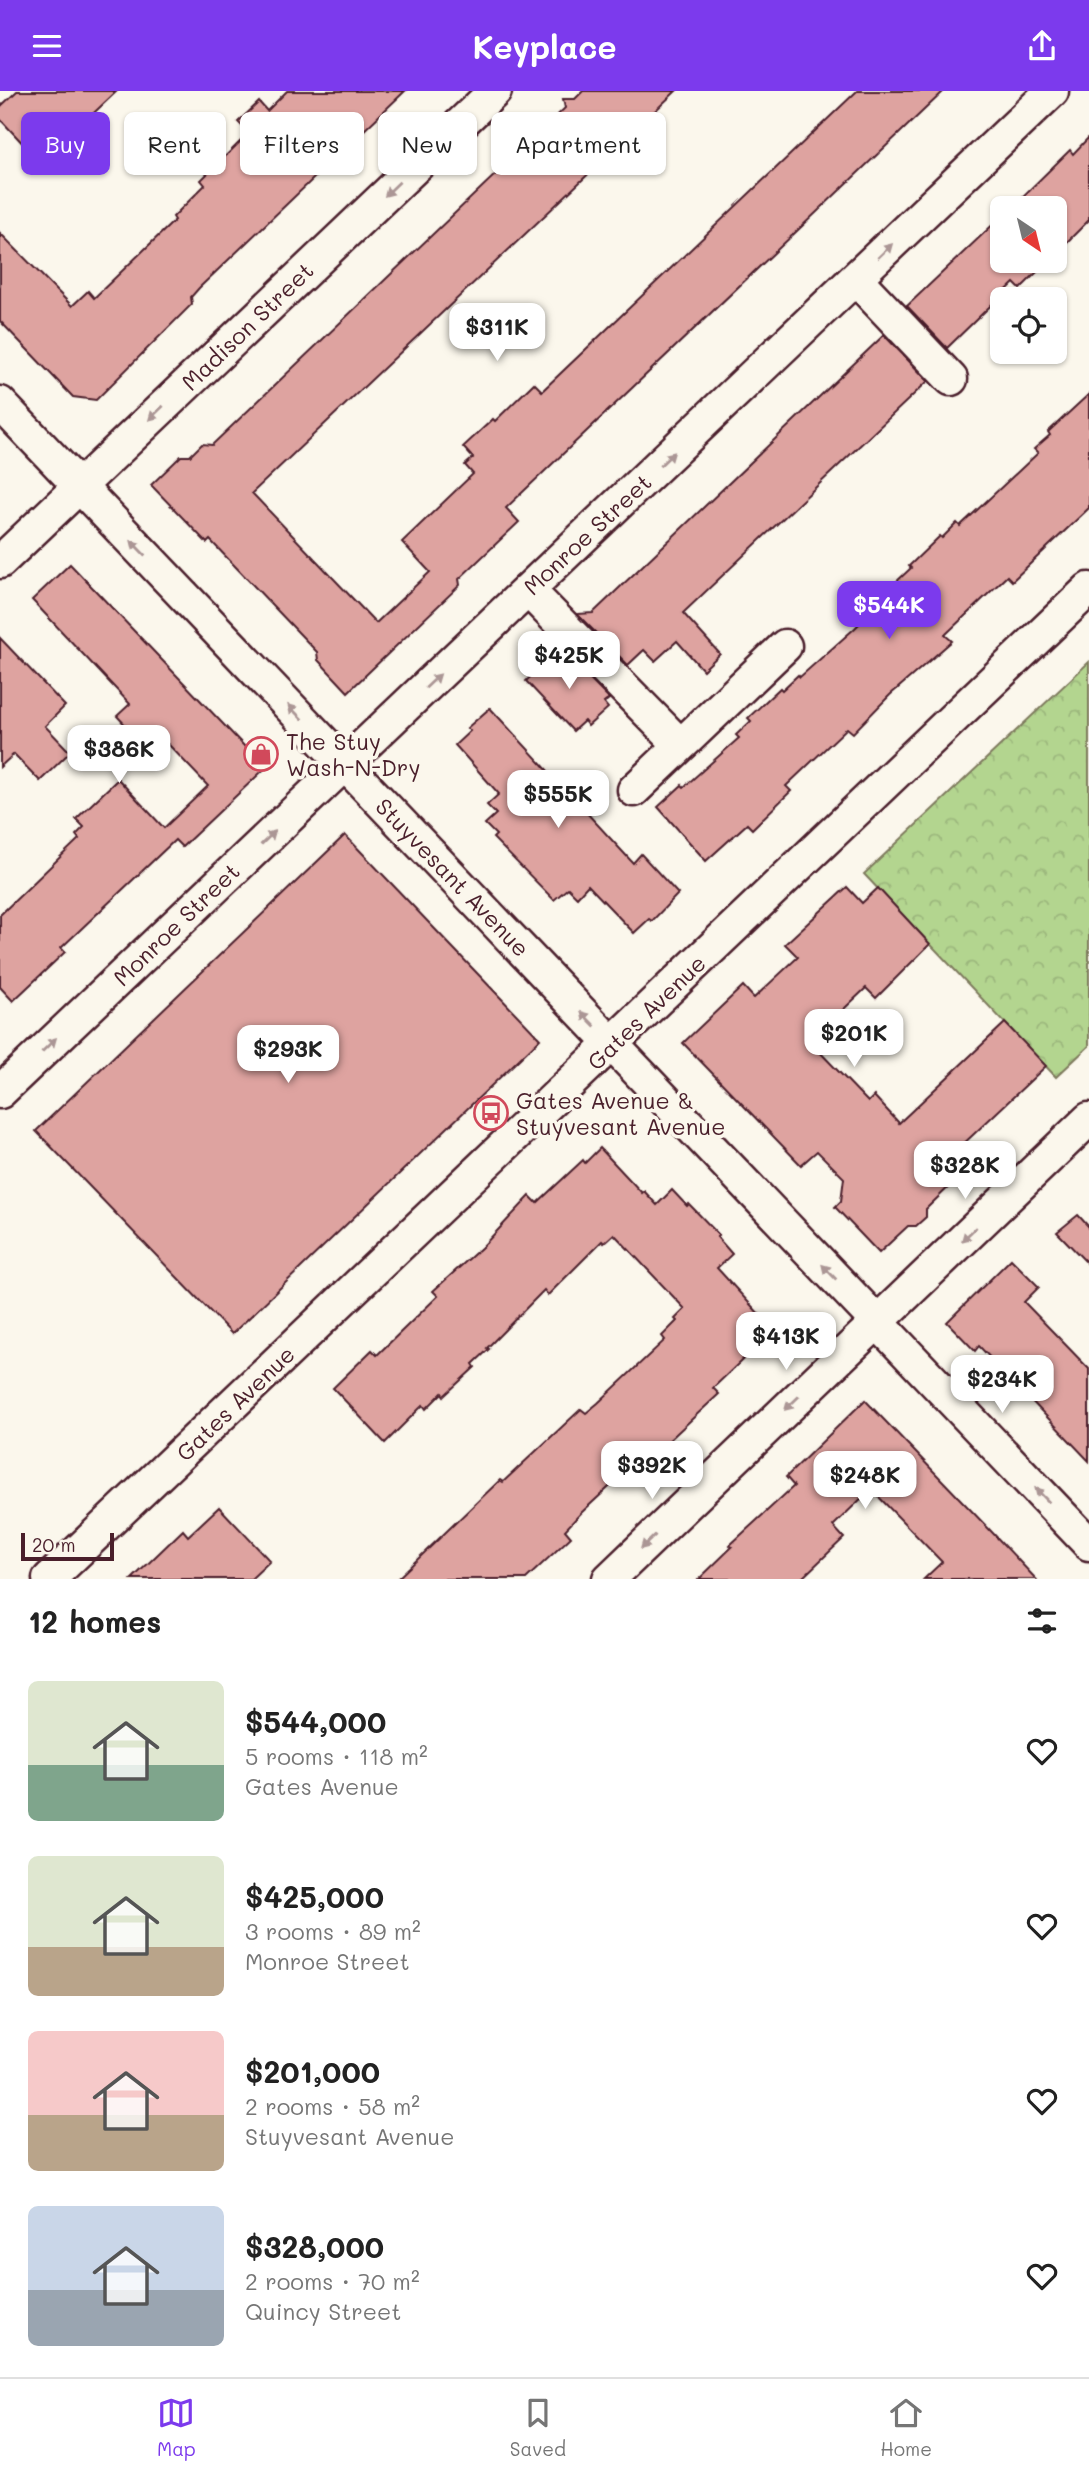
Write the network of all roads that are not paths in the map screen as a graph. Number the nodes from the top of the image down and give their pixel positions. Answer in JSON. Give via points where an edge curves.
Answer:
{"nodes":[{"id":1,"x":495,"y":91,"type":"edge"},
{"id":2,"x":1052,"y":91,"type":"edge"},
{"id":3,"x":856,"y":279,"type":"junction"},
{"id":4,"x":951,"y":379,"type":"dead end"},
{"id":5,"x":0,"y":403,"type":"edge"},
{"id":6,"x":79,"y":486,"type":"junction"},
{"id":7,"x":0,"y":562,"type":"edge"},
{"id":8,"x":1089,"y":589,"type":"edge"},
{"id":9,"x":528,"y":590,"type":"junction"},
{"id":10,"x":785,"y":646,"type":"dead end"},
{"id":11,"x":681,"y":745,"type":"junction"},
{"id":12,"x":345,"y":764,"type":"junction"},
{"id":13,"x":634,"y":790,"type":"dead end"},
{"id":14,"x":612,"y":1044,"type":"junction"},
{"id":15,"x":0,"y":1092,"type":"edge"},
{"id":16,"x":1089,"y":1119,"type":"edge"},
{"id":17,"x":876,"y":1321,"type":"junction"},
{"id":18,"x":1089,"y":1544,"type":"edge"},
{"id":19,"x":49,"y":1579,"type":"edge"},
{"id":20,"x":609,"y":1579,"type":"edge"}],
"edges":[{"from":1,"to":6,"type":"street","name":"Madison Street","one_way":true},
{"from":3,"to":2,"type":"street","name":"Monroe Street","one_way":true},
{"from":3,"to":4,"type":"street"},
{"from":9,"to":3,"type":"street","name":"Monroe Street","one_way":true},
{"from":5,"to":6,"type":"street","name":"Stuyvesant Avenue"},
{"from":6,"to":7,"type":"street","name":"Madison Street"},
{"from":12,"to":6,"type":"street","name":"Stuyvesant Avenue","one_way":true},
{"from":8,"to":14,"type":"street","name":"Gates Avenue"},
{"from":9,"to":11,"type":"street"},
{"from":12,"to":9,"type":"street","name":"Monroe Street","one_way":true},
{"from":10,"to":11,"type":"street"},
{"from":11,"to":13,"type":"street"},
{"from":14,"to":12,"type":"street","name":"Stuyvesant Avenue","one_way":true},
{"from":15,"to":12,"type":"street","name":"Monroe Street","one_way":true},
{"from":17,"to":14,"type":"street","name":"Stuyvesant Avenue","one_way":true},
{"from":14,"to":19,"type":"street","name":"Gates Avenue"},
{"from":16,"to":17,"type":"street","one_way":true},
{"from":18,"to":17,"type":"street","name":"Stuyvesant Avenue","one_way":true},
{"from":17,"to":20,"type":"street","one_way":true}]}
